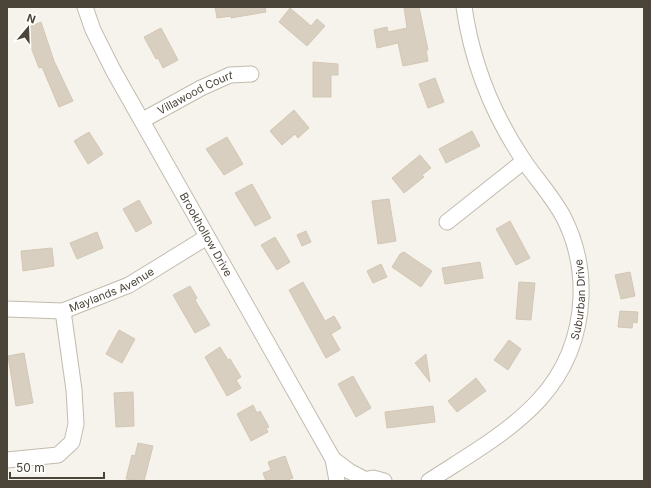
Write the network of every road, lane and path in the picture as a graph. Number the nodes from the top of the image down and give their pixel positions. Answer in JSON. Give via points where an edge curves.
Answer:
{"nodes":[{"id":1,"x":85,"y":7,"type":"edge"},
{"id":2,"x":464,"y":7,"type":"edge"},
{"id":3,"x":251,"y":74,"type":"dead end"},
{"id":4,"x":143,"y":120,"type":"junction"},
{"id":5,"x":524,"y":161,"type":"junction"},
{"id":6,"x":447,"y":222,"type":"dead end"},
{"id":7,"x":207,"y":237,"type":"junction"},
{"id":8,"x":7,"y":309,"type":"edge"},
{"id":9,"x":63,"y":311,"type":"junction"},
{"id":10,"x":334,"y":459,"type":"junction"},
{"id":11,"x":7,"y":460,"type":"edge"},
{"id":12,"x":361,"y":480,"type":"edge"},
{"id":13,"x":338,"y":481,"type":"edge"},
{"id":14,"x":384,"y":481,"type":"edge"},
{"id":15,"x":429,"y":481,"type":"edge"}],
"edges":[{"from":1,"to":4,"type":"street","name":"Brookhollow Drive","via":[[93,30],[113,70]]},
{"from":2,"to":5,"type":"street","name":"Suburban Drive","via":[[474,54],[491,101]]},
{"from":3,"to":4,"type":"street","name":"Villawood Court","via":[[230,75]]},
{"from":4,"to":7,"type":"street","name":"Brookhollow Drive"},
{"from":5,"to":6,"type":"street"},
{"from":5,"to":15,"type":"street","name":"Suburban Drive","via":[[552,199],[574,243],[581,284],[578,325],[572,347],[560,373],[541,399],[500,434]]},
{"from":7,"to":9,"type":"street","name":"Maylands Avenue","via":[[129,285]]},
{"from":7,"to":10,"type":"street","name":"Brookhollow Drive"},
{"from":8,"to":9,"type":"street","name":"Maylands Avenue"},
{"from":9,"to":11,"type":"street","via":[[74,390],[76,424],[72,442],[58,455]]},
{"from":10,"to":12,"type":"street","name":"Brookhollow Drive"},
{"from":10,"to":13,"type":"street","name":"Brookhollow Drive"},
{"from":12,"to":14,"type":"street","name":"Brookhollow Drive","via":[[372,478]]}]}
